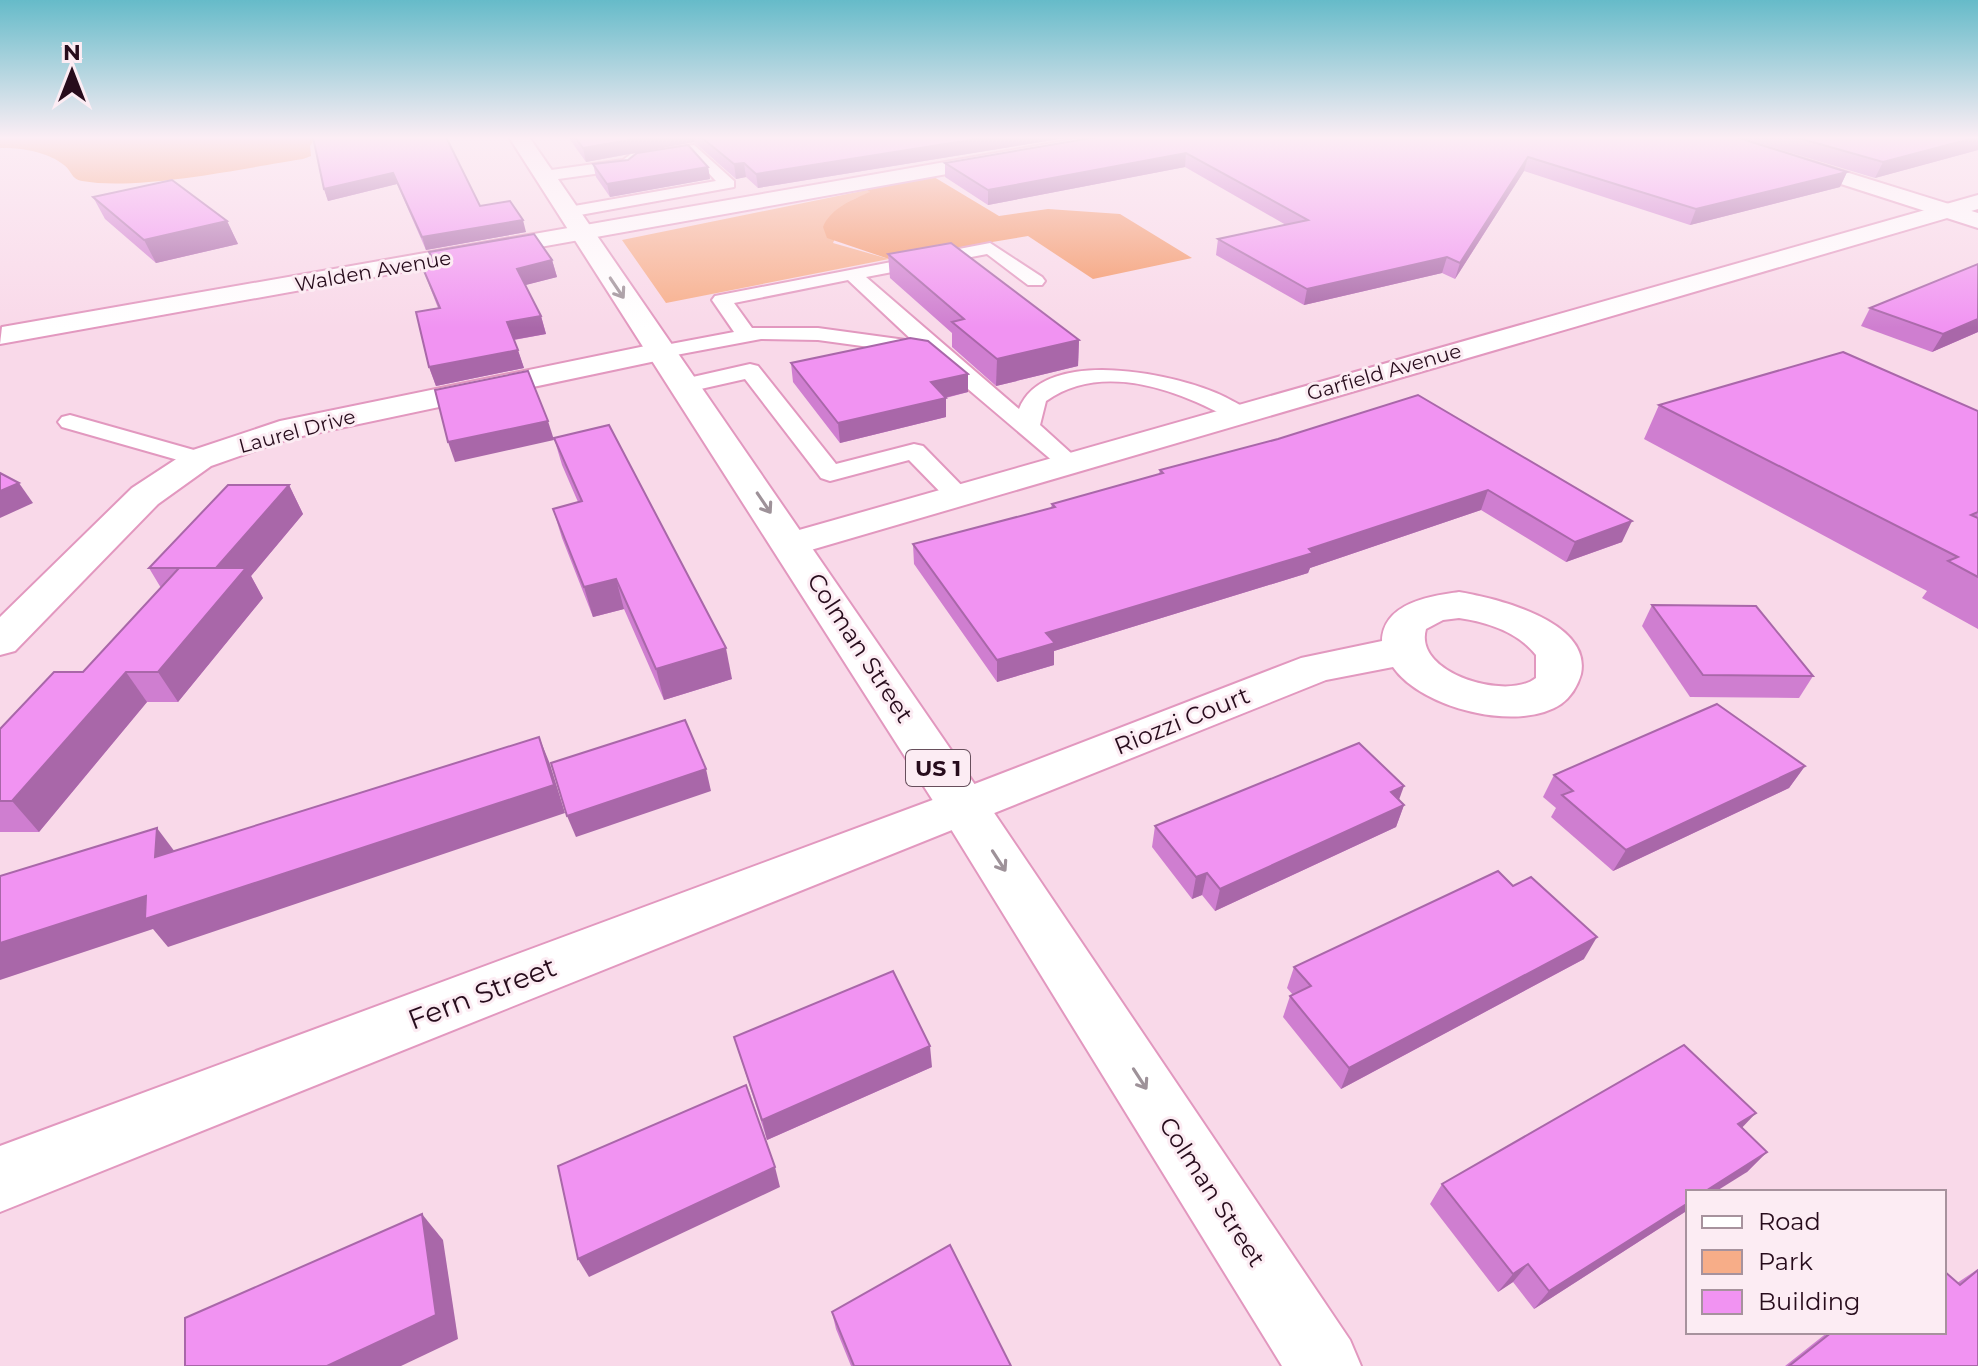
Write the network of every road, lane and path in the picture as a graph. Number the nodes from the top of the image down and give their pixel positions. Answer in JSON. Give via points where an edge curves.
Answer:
{"nodes":[{"id":1,"x":592,"y":201,"type":"edge"},
{"id":2,"x":681,"y":201,"type":"edge"},
{"id":3,"x":770,"y":201,"type":"edge"},
{"id":4,"x":1912,"y":201,"type":"edge"},
{"id":5,"x":589,"y":202,"type":"junction"},
{"id":6,"x":1978,"y":202,"type":"edge"},
{"id":7,"x":1944,"y":211,"type":"junction"},
{"id":8,"x":692,"y":215,"type":"junction"},
{"id":9,"x":1978,"y":221,"type":"edge"},
{"id":10,"x":852,"y":274,"type":"junction"},
{"id":11,"x":1035,"y":281,"type":"dead end"},
{"id":12,"x":746,"y":334,"type":"junction"},
{"id":13,"x":2,"y":336,"type":"dead end"},
{"id":14,"x":936,"y":351,"type":"junction"},
{"id":15,"x":672,"y":369,"type":"junction"},
{"id":16,"x":1239,"y":414,"type":"junction"},
{"id":17,"x":70,"y":422,"type":"dead end"},
{"id":18,"x":1028,"y":425,"type":"junction"},
{"id":19,"x":199,"y":459,"type":"junction"},
{"id":20,"x":1070,"y":463,"type":"junction"},
{"id":21,"x":958,"y":495,"type":"junction"},
{"id":22,"x":791,"y":544,"type":"junction"},
{"id":23,"x":0,"y":641,"type":"edge"},
{"id":24,"x":1404,"y":651,"type":"dead end"},
{"id":25,"x":964,"y":808,"type":"junction"},
{"id":26,"x":0,"y":1179,"type":"edge"},
{"id":27,"x":1324,"y":1366,"type":"edge"}],
"edges":[{"from":1,"to":5,"type":"lane"},
{"from":2,"to":8,"type":"lane"},
{"from":3,"to":8,"type":"street","name":"Walden Avenue"},
{"from":4,"to":7,"type":"street"},
{"from":5,"to":8,"type":"street","name":"Walden Avenue"},
{"from":5,"to":13,"type":"street","name":"Walden Avenue"},
{"from":5,"to":15,"type":"street","name":"Colman Street","number":"US 1","one_way":true},
{"from":6,"to":7,"type":"street","name":"Garfield Avenue"},
{"from":7,"to":9,"type":"street"},
{"from":7,"to":16,"type":"street","name":"Garfield Avenue"},
{"from":10,"to":11,"type":"lane","via":[[990,248]]},
{"from":10,"to":12,"type":"lane","via":[[722,300]]},
{"from":10,"to":14,"type":"lane"},
{"from":12,"to":14,"type":"lane","via":[[818,334]]},
{"from":12,"to":15,"type":"lane"},
{"from":14,"to":18,"type":"lane"},
{"from":15,"to":19,"type":"street","name":"Laurel Drive","via":[[280,431]]},
{"from":15,"to":21,"type":"lane","via":[[750,371],[830,473],[914,451]]},
{"from":15,"to":22,"type":"street","name":"Colman Street","number":"US 1","one_way":true},
{"from":16,"to":18,"type":"lane","via":[[1158,379],[1092,379],[1063,383],[1038,395]]},
{"from":16,"to":20,"type":"street","name":"Garfield Avenue"},
{"from":17,"to":19,"type":"lane"},
{"from":18,"to":20,"type":"lane"},
{"from":19,"to":23,"type":"street","name":"Laurel Drive","via":[[145,496]]},
{"from":20,"to":21,"type":"street","name":"Garfield Avenue"},
{"from":21,"to":22,"type":"street","name":"Garfield Avenue"},
{"from":22,"to":25,"type":"street","name":"Colman Street","number":"US 1"},
{"from":24,"to":25,"type":"street","name":"Riozzi Court","via":[[1316,668]]},
{"from":25,"to":26,"type":"street","name":"Fern Street"},
{"from":25,"to":27,"type":"street","name":"Colman Street","number":"US 1","one_way":true}]}
